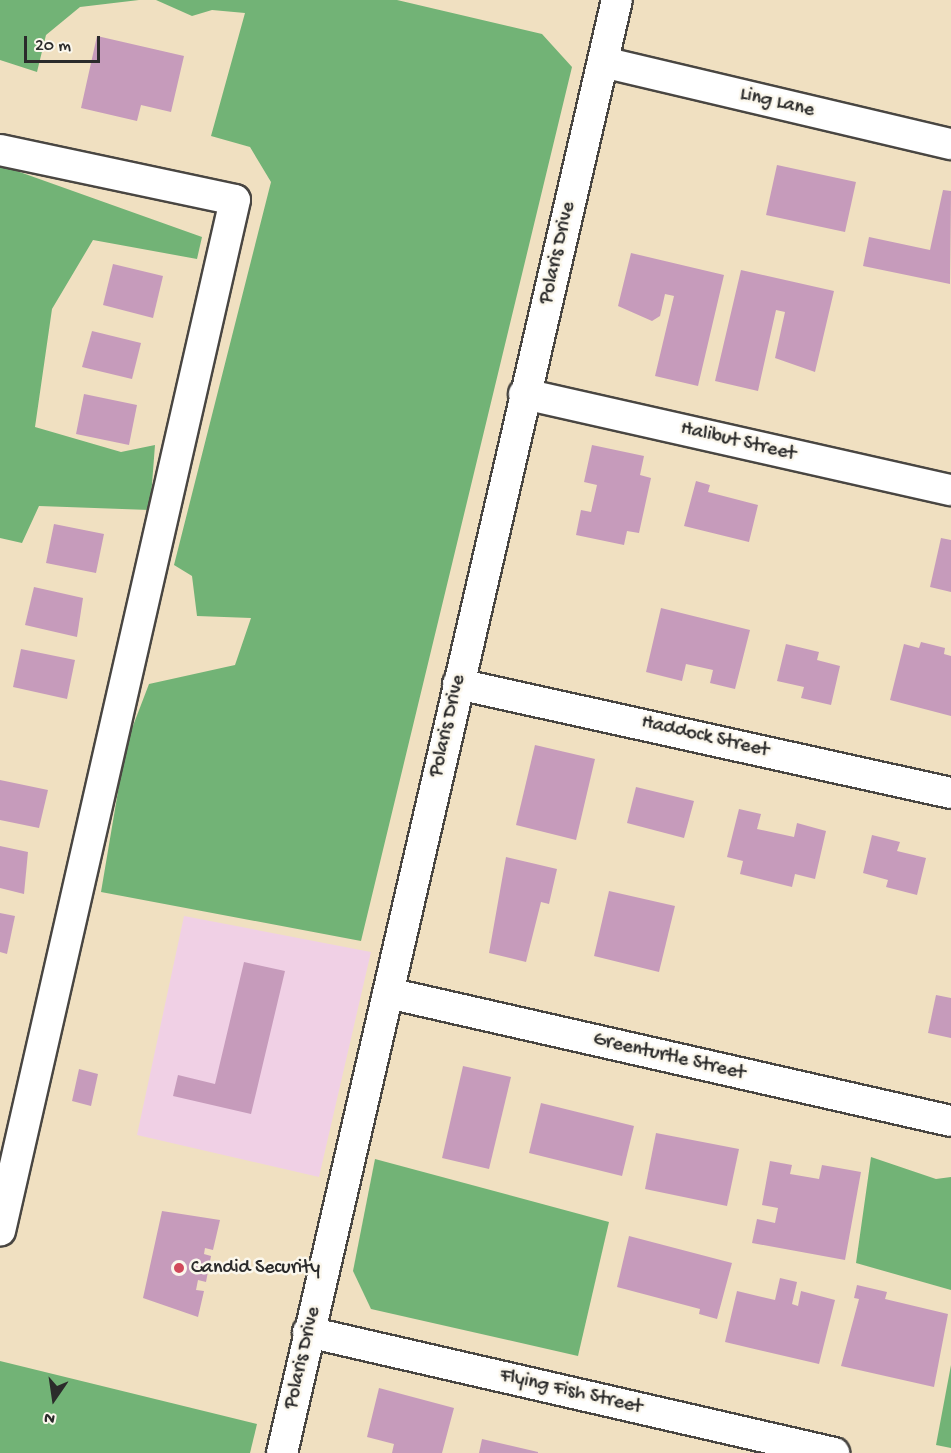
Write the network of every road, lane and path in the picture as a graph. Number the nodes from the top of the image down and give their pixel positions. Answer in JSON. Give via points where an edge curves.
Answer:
{"nodes":[{"id":1,"x":616,"y":0,"type":"edge"},
{"id":2,"x":603,"y":62,"type":"junction"},
{"id":3,"x":951,"y":144,"type":"edge"},
{"id":4,"x":0,"y":150,"type":"edge"},
{"id":5,"x":524,"y":394,"type":"junction"},
{"id":6,"x":951,"y":490,"type":"edge"},
{"id":7,"x":458,"y":684,"type":"junction"},
{"id":8,"x":951,"y":793,"type":"edge"},
{"id":9,"x":388,"y":993,"type":"junction"},
{"id":10,"x":951,"y":1121,"type":"edge"},
{"id":11,"x":0,"y":1231,"type":"edge"},
{"id":12,"x":308,"y":1332,"type":"junction"},
{"id":13,"x":282,"y":1453,"type":"edge"},
{"id":14,"x":834,"y":1453,"type":"edge"}],
"edges":[{"from":1,"to":2,"type":"street","name":"Polaris Drive"},
{"from":2,"to":3,"type":"street","name":"Ling Lane"},
{"from":2,"to":5,"type":"street","name":"Polaris Drive"},
{"from":4,"to":11,"type":"street","via":[[235,200]]},
{"from":5,"to":6,"type":"street","name":"Halibut Street"},
{"from":5,"to":7,"type":"street","name":"Polaris Drive"},
{"from":7,"to":8,"type":"street","name":"Haddock Street"},
{"from":7,"to":9,"type":"street","name":"Polaris Drive"},
{"from":9,"to":10,"type":"street","name":"Greenturtle Street"},
{"from":9,"to":12,"type":"street","name":"Polaris Drive"},
{"from":12,"to":13,"type":"street","name":"Polaris Drive"},
{"from":12,"to":14,"type":"street","name":"Flying Fish Street"}]}
